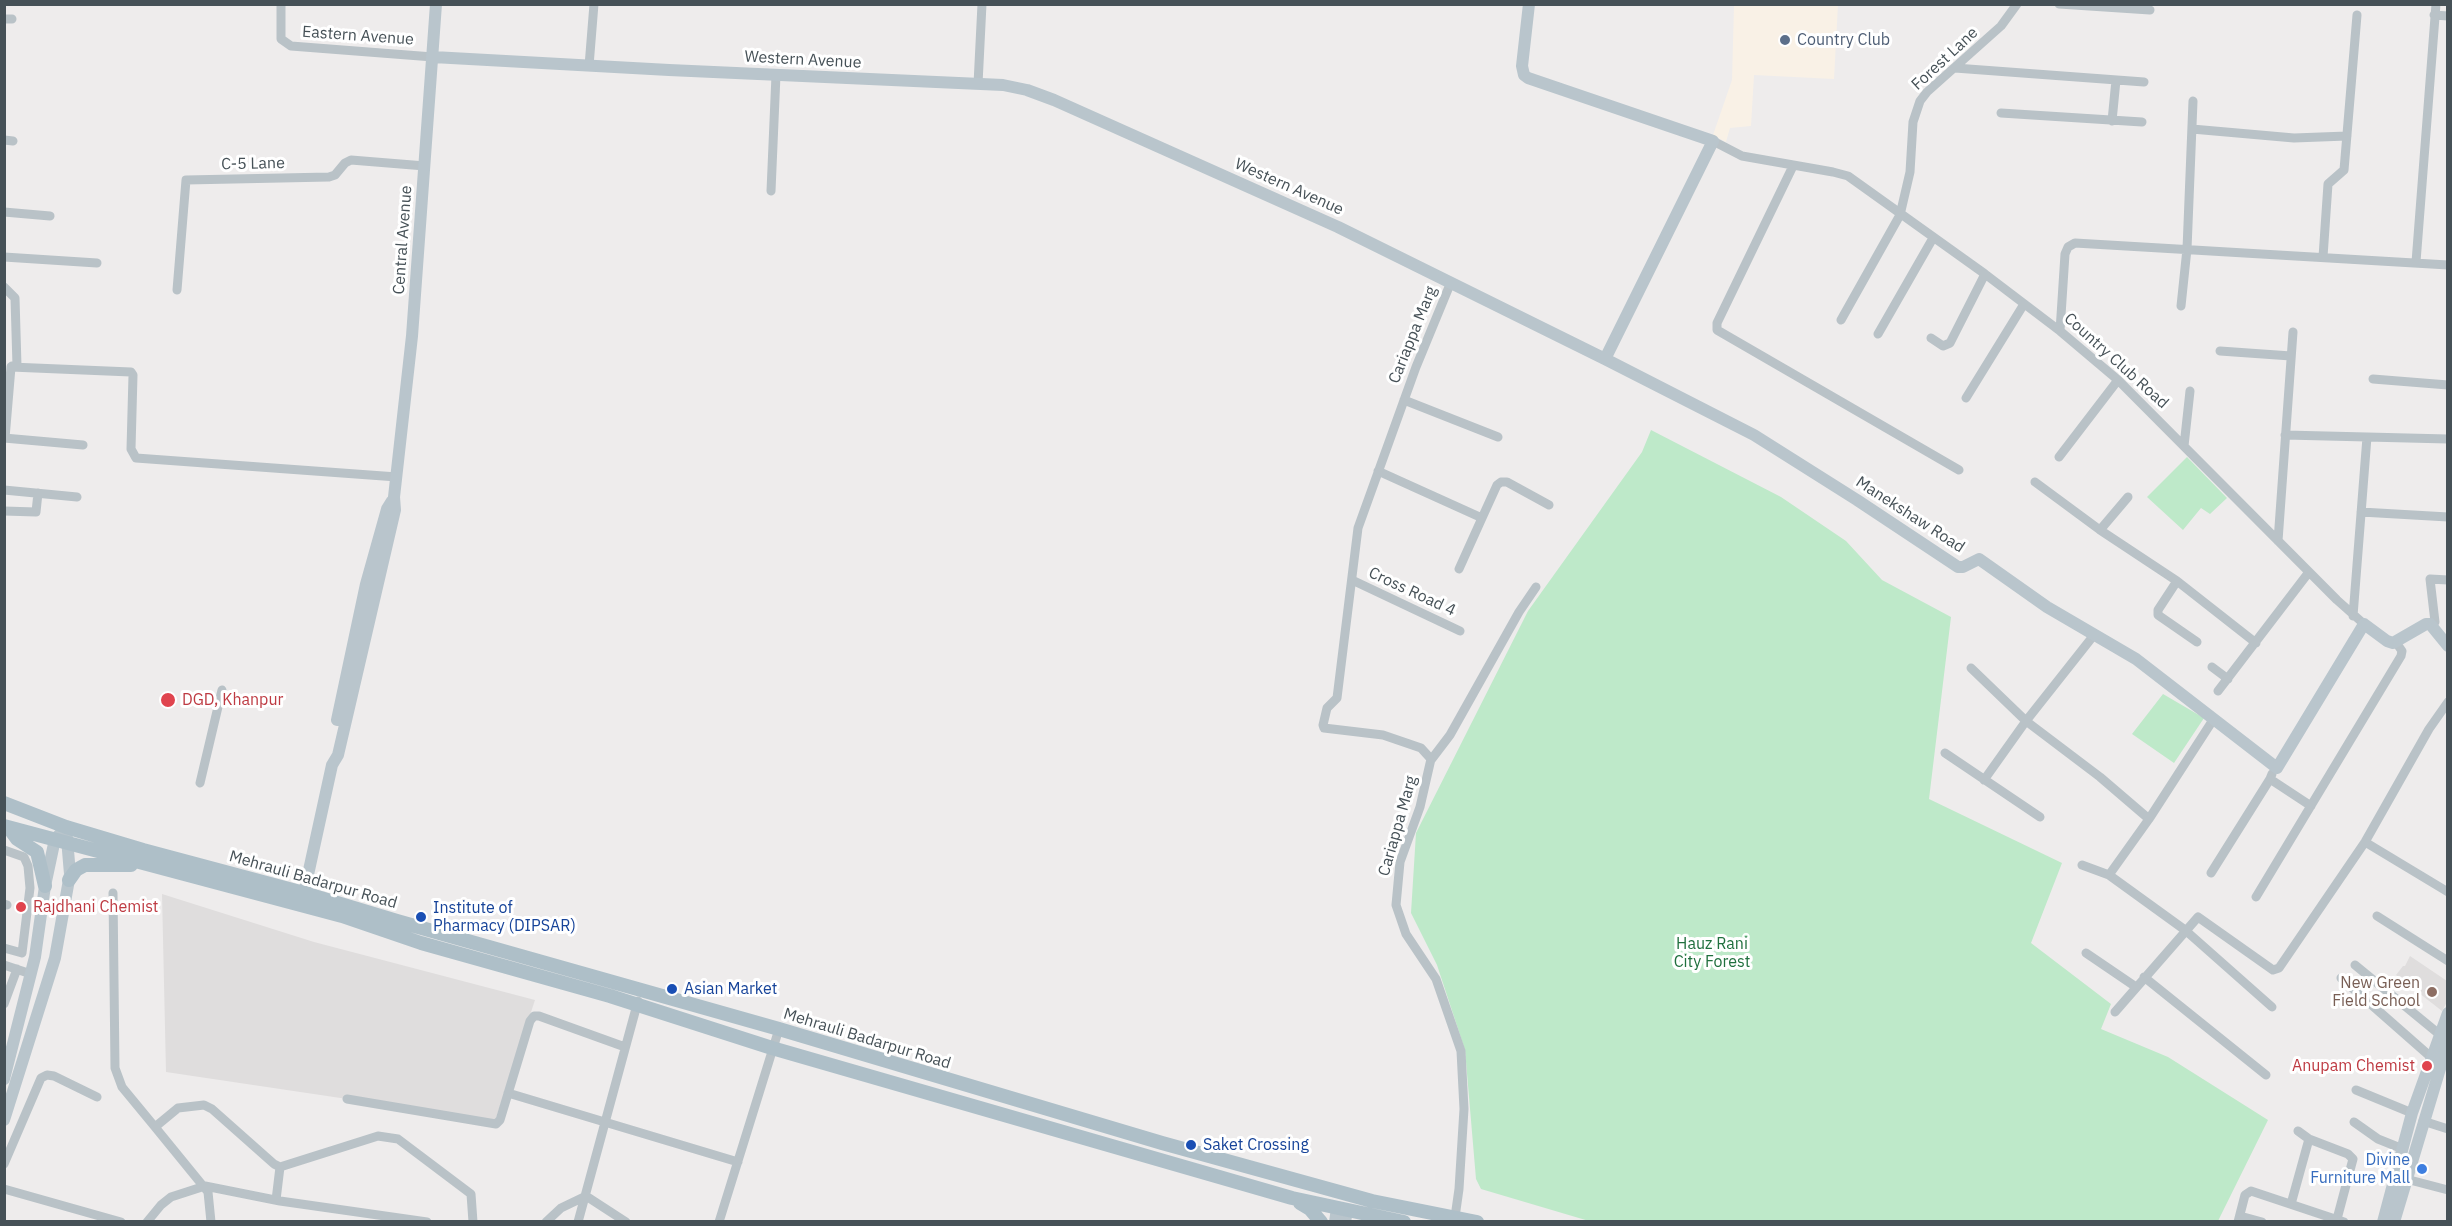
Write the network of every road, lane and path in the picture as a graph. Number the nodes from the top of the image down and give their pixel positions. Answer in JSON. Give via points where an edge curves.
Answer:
{"nodes":[{"id":1,"x":281,"y":4,"type":"edge"},
{"id":2,"x":436,"y":4,"type":"edge"},
{"id":3,"x":594,"y":4,"type":"edge"},
{"id":4,"x":982,"y":4,"type":"edge"},
{"id":5,"x":1529,"y":4,"type":"edge"},
{"id":6,"x":2017,"y":4,"type":"edge"},
{"id":7,"x":2058,"y":4,"type":"edge"},
{"id":8,"x":2436,"y":4,"type":"edge"},
{"id":9,"x":2150,"y":10,"type":"dead end"},
{"id":10,"x":2357,"y":15,"type":"dead end"},
{"id":11,"x":2434,"y":15,"type":"junction"},
{"id":12,"x":2448,"y":16,"type":"edge"},
{"id":13,"x":433,"y":57,"type":"junction"},
{"id":14,"x":589,"y":66,"type":"junction"},
{"id":15,"x":1955,"y":68,"type":"junction"},
{"id":16,"x":776,"y":75,"type":"junction"},
{"id":17,"x":2116,"y":81,"type":"junction"},
{"id":18,"x":2144,"y":82,"type":"dead end"},
{"id":19,"x":978,"y":84,"type":"junction"},
{"id":20,"x":2193,"y":101,"type":"dead end"},
{"id":21,"x":2001,"y":113,"type":"dead end"},
{"id":22,"x":2112,"y":121,"type":"junction"},
{"id":23,"x":2142,"y":122,"type":"dead end"},
{"id":24,"x":2192,"y":129,"type":"junction"},
{"id":25,"x":2347,"y":136,"type":"junction"},
{"id":26,"x":1713,"y":141,"type":"junction"},
{"id":27,"x":425,"y":166,"type":"junction"},
{"id":28,"x":1793,"y":166,"type":"junction"},
{"id":29,"x":771,"y":191,"type":"dead end"},
{"id":30,"x":4,"y":212,"type":"edge"},
{"id":31,"x":1900,"y":215,"type":"junction"},
{"id":32,"x":50,"y":216,"type":"dead end"},
{"id":33,"x":1933,"y":238,"type":"junction"},
{"id":34,"x":2187,"y":249,"type":"junction"},
{"id":35,"x":4,"y":257,"type":"edge"},
{"id":36,"x":2323,"y":257,"type":"junction"},
{"id":37,"x":2416,"y":262,"type":"junction"},
{"id":38,"x":97,"y":263,"type":"dead end"},
{"id":39,"x":2448,"y":265,"type":"edge"},
{"id":40,"x":1985,"y":274,"type":"junction"},
{"id":41,"x":1451,"y":282,"type":"junction"},
{"id":42,"x":4,"y":287,"type":"edge"},
{"id":43,"x":177,"y":290,"type":"dead end"},
{"id":44,"x":2024,"y":304,"type":"junction"},
{"id":45,"x":2181,"y":306,"type":"dead end"},
{"id":46,"x":1841,"y":320,"type":"dead end"},
{"id":47,"x":2060,"y":331,"type":"junction"},
{"id":48,"x":2293,"y":332,"type":"dead end"},
{"id":49,"x":1878,"y":334,"type":"dead end"},
{"id":50,"x":1931,"y":338,"type":"dead end"},
{"id":51,"x":2220,"y":351,"type":"dead end"},
{"id":52,"x":2292,"y":356,"type":"junction"},
{"id":53,"x":1605,"y":359,"type":"junction"},
{"id":54,"x":12,"y":366,"type":"junction"},
{"id":55,"x":2373,"y":379,"type":"dead end"},
{"id":56,"x":2118,"y":380,"type":"junction"},
{"id":57,"x":2448,"y":385,"type":"edge"},
{"id":58,"x":2190,"y":392,"type":"dead end"},
{"id":59,"x":1966,"y":398,"type":"dead end"},
{"id":60,"x":1404,"y":399,"type":"junction"},
{"id":61,"x":2285,"y":435,"type":"junction"},
{"id":62,"x":1498,"y":437,"type":"dead end"},
{"id":63,"x":2367,"y":437,"type":"junction"},
{"id":64,"x":5,"y":438,"type":"edge"},
{"id":65,"x":2448,"y":439,"type":"edge"},
{"id":66,"x":83,"y":445,"type":"dead end"},
{"id":67,"x":2184,"y":446,"type":"junction"},
{"id":68,"x":2058,"y":457,"type":"dead end"},
{"id":69,"x":1959,"y":470,"type":"dead end"},
{"id":70,"x":1378,"y":471,"type":"junction"},
{"id":71,"x":397,"y":477,"type":"junction"},
{"id":72,"x":2035,"y":482,"type":"dead end"},
{"id":73,"x":4,"y":490,"type":"edge"},
{"id":74,"x":38,"y":493,"type":"junction"},
{"id":75,"x":77,"y":497,"type":"dead end"},
{"id":76,"x":2128,"y":497,"type":"dead end"},
{"id":77,"x":1549,"y":505,"type":"dead end"},
{"id":78,"x":4,"y":511,"type":"edge"},
{"id":79,"x":2361,"y":512,"type":"junction"},
{"id":80,"x":1479,"y":516,"type":"junction"},
{"id":81,"x":2448,"y":517,"type":"edge"},
{"id":82,"x":2100,"y":530,"type":"junction"},
{"id":83,"x":2278,"y":541,"type":"junction"},
{"id":84,"x":1459,"y":569,"type":"dead end"},
{"id":85,"x":2309,"y":572,"type":"junction"},
{"id":86,"x":1352,"y":580,"type":"junction"},
{"id":87,"x":2448,"y":580,"type":"edge"},
{"id":88,"x":2177,"y":581,"type":"junction"},
{"id":89,"x":1536,"y":587,"type":"dead end"},
{"id":90,"x":2353,"y":616,"type":"junction"},
{"id":91,"x":2434,"y":622,"type":"dead end"},
{"id":92,"x":2364,"y":624,"type":"junction"},
{"id":93,"x":1460,"y":631,"type":"dead end"},
{"id":94,"x":2094,"y":635,"type":"junction"},
{"id":95,"x":2396,"y":641,"type":"junction"},
{"id":96,"x":2197,"y":642,"type":"dead end"},
{"id":97,"x":2256,"y":643,"type":"junction"},
{"id":98,"x":2448,"y":646,"type":"edge"},
{"id":99,"x":2212,"y":667,"type":"dead end"},
{"id":100,"x":1971,"y":668,"type":"dead end"},
{"id":101,"x":2228,"y":679,"type":"junction"},
{"id":102,"x":222,"y":690,"type":"dead end"},
{"id":103,"x":2218,"y":691,"type":"dead end"},
{"id":104,"x":2448,"y":702,"type":"edge"},
{"id":105,"x":2026,"y":720,"type":"junction"},
{"id":106,"x":2213,"y":720,"type":"junction"},
{"id":107,"x":1945,"y":753,"type":"dead end"},
{"id":108,"x":1431,"y":760,"type":"junction"},
{"id":109,"x":2273,"y":773,"type":"junction"},
{"id":110,"x":1984,"y":780,"type":"junction"},
{"id":111,"x":200,"y":783,"type":"dead end"},
{"id":112,"x":4,"y":803,"type":"edge"},
{"id":113,"x":2311,"y":806,"type":"junction"},
{"id":114,"x":2040,"y":817,"type":"dead end"},
{"id":115,"x":2149,"y":819,"type":"junction"},
{"id":116,"x":7,"y":827,"type":"edge"},
{"id":117,"x":66,"y":827,"type":"junction"},
{"id":118,"x":61,"y":841,"type":"junction"},
{"id":119,"x":2366,"y":842,"type":"junction"},
{"id":120,"x":4,"y":850,"type":"edge"},
{"id":121,"x":139,"y":863,"type":"junction"},
{"id":122,"x":2082,"y":865,"type":"dead end"},
{"id":123,"x":2211,"y":873,"type":"dead end"},
{"id":124,"x":2109,"y":875,"type":"junction"},
{"id":125,"x":69,"y":879,"type":"junction"},
{"id":126,"x":45,"y":886,"type":"junction"},
{"id":127,"x":2448,"y":892,"type":"edge"},
{"id":128,"x":113,"y":893,"type":"dead end"},
{"id":129,"x":304,"y":893,"type":"junction"},
{"id":130,"x":2256,"y":897,"type":"dead end"},
{"id":131,"x":2377,"y":916,"type":"dead end"},
{"id":132,"x":2185,"y":930,"type":"junction"},
{"id":133,"x":4,"y":948,"type":"edge"},
{"id":134,"x":2086,"y":953,"type":"dead end"},
{"id":135,"x":2448,"y":962,"type":"edge"},
{"id":136,"x":2355,"y":964,"type":"dead end"},
{"id":137,"x":4,"y":965,"type":"edge"},
{"id":138,"x":17,"y":969,"type":"junction"},
{"id":139,"x":31,"y":974,"type":"junction"},
{"id":140,"x":2144,"y":977,"type":"junction"},
{"id":141,"x":2342,"y":978,"type":"dead end"},
{"id":142,"x":2136,"y":987,"type":"junction"},
{"id":143,"x":642,"y":991,"type":"junction"},
{"id":144,"x":5,"y":1001,"type":"edge"},
{"id":145,"x":636,"y":1005,"type":"junction"},
{"id":146,"x":2272,"y":1007,"type":"dead end"},
{"id":147,"x":2115,"y":1012,"type":"dead end"},
{"id":148,"x":2448,"y":1013,"type":"edge"},
{"id":149,"x":779,"y":1029,"type":"junction"},
{"id":150,"x":2443,"y":1038,"type":"edge"},
{"id":151,"x":624,"y":1047,"type":"junction"},
{"id":152,"x":772,"y":1048,"type":"junction"},
{"id":153,"x":2432,"y":1058,"type":"junction"},
{"id":154,"x":2266,"y":1075,"type":"dead end"},
{"id":155,"x":4,"y":1079,"type":"edge"},
{"id":156,"x":2356,"y":1090,"type":"dead end"},
{"id":157,"x":508,"y":1093,"type":"junction"},
{"id":158,"x":97,"y":1097,"type":"dead end"},
{"id":159,"x":347,"y":1098,"type":"dead end"},
{"id":160,"x":2412,"y":1113,"type":"junction"},
{"id":161,"x":4,"y":1120,"type":"edge"},
{"id":162,"x":605,"y":1121,"type":"junction"},
{"id":163,"x":2423,"y":1121,"type":"junction"},
{"id":164,"x":2354,"y":1122,"type":"dead end"},
{"id":165,"x":155,"y":1127,"type":"junction"},
{"id":166,"x":2448,"y":1129,"type":"edge"},
{"id":167,"x":2298,"y":1131,"type":"dead end"},
{"id":168,"x":2309,"y":1139,"type":"junction"},
{"id":169,"x":1151,"y":1140,"type":"junction"},
{"id":170,"x":2403,"y":1149,"type":"junction"},
{"id":171,"x":1146,"y":1156,"type":"junction"},
{"id":172,"x":738,"y":1162,"type":"junction"},
{"id":173,"x":4,"y":1164,"type":"edge"},
{"id":174,"x":280,"y":1167,"type":"junction"},
{"id":175,"x":2406,"y":1179,"type":"junction"},
{"id":176,"x":205,"y":1186,"type":"junction"},
{"id":177,"x":4,"y":1189,"type":"edge"},
{"id":178,"x":2448,"y":1190,"type":"edge"},
{"id":179,"x":586,"y":1196,"type":"junction"},
{"id":180,"x":1292,"y":1198,"type":"junction"},
{"id":181,"x":276,"y":1200,"type":"junction"},
{"id":182,"x":2291,"y":1204,"type":"junction"},
{"id":183,"x":1341,"y":1215,"type":"edge"},
{"id":184,"x":1455,"y":1217,"type":"junction"},
{"id":185,"x":2239,"y":1218,"type":"edge"},
{"id":186,"x":2340,"y":1220,"type":"edge"},
{"id":187,"x":121,"y":1221,"type":"edge"},
{"id":188,"x":147,"y":1221,"type":"edge"},
{"id":189,"x":211,"y":1221,"type":"edge"},
{"id":190,"x":427,"y":1221,"type":"edge"},
{"id":191,"x":473,"y":1221,"type":"edge"},
{"id":192,"x":546,"y":1221,"type":"edge"},
{"id":193,"x":578,"y":1221,"type":"edge"},
{"id":194,"x":626,"y":1221,"type":"edge"},
{"id":195,"x":719,"y":1221,"type":"edge"},
{"id":196,"x":1321,"y":1221,"type":"edge"},
{"id":197,"x":1394,"y":1221,"type":"edge"},
{"id":198,"x":1477,"y":1221,"type":"edge"},
{"id":199,"x":2262,"y":1221,"type":"edge"},
{"id":200,"x":2383,"y":1221,"type":"edge"},
{"id":201,"x":2394,"y":1221,"type":"edge"}],
"edges":[{"from":1,"to":13,"type":"street","name":"Eastern Avenue","via":[[281,39],[291,46]]},
{"from":2,"to":13,"type":"street","name":"Central Avenue"},
{"from":3,"to":14,"type":"street"},
{"from":4,"to":19,"type":"street"},
{"from":5,"to":26,"type":"street","via":[[1522,66],[1528,78]]},
{"from":6,"to":15,"type":"street","name":"Forest Lane","via":[[2001,26]]},
{"from":7,"to":9,"type":"street"},
{"from":8,"to":11,"type":"street"},
{"from":10,"to":25,"type":"street"},
{"from":11,"to":12,"type":"street"},
{"from":11,"to":37,"type":"street"},
{"from":13,"to":14,"type":"street","name":"Western Avenue"},
{"from":13,"to":27,"type":"street","name":"Central Avenue"},
{"from":14,"to":16,"type":"street","name":"Western Avenue"},
{"from":15,"to":17,"type":"street"},
{"from":15,"to":31,"type":"street","name":"Forest Lane","via":[[1927,92],[1916,110],[1910,172]]},
{"from":16,"to":19,"type":"street","name":"Western Avenue"},
{"from":16,"to":29,"type":"street"},
{"from":17,"to":18,"type":"street"},
{"from":17,"to":22,"type":"street"},
{"from":19,"to":41,"type":"street","name":"Western Avenue","via":[[1015,87],[1054,100],[1338,226]]},
{"from":20,"to":24,"type":"street"},
{"from":21,"to":22,"type":"street"},
{"from":22,"to":23,"type":"street"},
{"from":24,"to":25,"type":"street","via":[[2294,138]]},
{"from":24,"to":34,"type":"street"},
{"from":25,"to":36,"type":"street","via":[[2344,170],[2328,184]]},
{"from":26,"to":28,"type":"street","name":"Country Club Road","via":[[1742,156]]},
{"from":26,"to":53,"type":"street"},
{"from":27,"to":43,"type":"street","name":"C-5 Lane","via":[[351,160],[328,177],[186,180]]},
{"from":27,"to":71,"type":"street","name":"Central Avenue","via":[[412,346]]},
{"from":28,"to":31,"type":"street","name":"Country Club Road","via":[[1848,176]]},
{"from":28,"to":69,"type":"street","via":[[1717,330]]},
{"from":30,"to":32,"type":"street"},
{"from":31,"to":33,"type":"street","name":"Country Club Road"},
{"from":31,"to":46,"type":"street","name":"Forest Lane"},
{"from":33,"to":40,"type":"street","name":"Country Club Road"},
{"from":33,"to":49,"type":"street"},
{"from":34,"to":36,"type":"street"},
{"from":34,"to":45,"type":"street"},
{"from":34,"to":47,"type":"street","via":[[2071,244],[2065,254]]},
{"from":35,"to":38,"type":"street"},
{"from":36,"to":37,"type":"street"},
{"from":37,"to":39,"type":"street"},
{"from":40,"to":44,"type":"street","name":"Country Club Road"},
{"from":40,"to":50,"type":"street","via":[[1950,343],[1943,346]]},
{"from":41,"to":53,"type":"street","name":"Western Avenue"},
{"from":41,"to":60,"type":"street","name":"Cariappa Marg"},
{"from":42,"to":54,"type":"street","via":[[15,298],[18,366]]},
{"from":44,"to":47,"type":"street","name":"Country Club Road"},
{"from":44,"to":59,"type":"street"},
{"from":47,"to":56,"type":"street","name":"Country Club Road"},
{"from":48,"to":52,"type":"street"},
{"from":51,"to":52,"type":"street"},
{"from":52,"to":61,"type":"street"},
{"from":53,"to":94,"type":"street","name":"Manekshaw Road","via":[[1754,435],[1958,567],[1979,559]]},
{"from":54,"to":64,"type":"street"},
{"from":54,"to":71,"type":"street","via":[[132,373],[131,449],[141,460]]},
{"from":55,"to":57,"type":"street"},
{"from":56,"to":67,"type":"street","name":"Country Club Road"},
{"from":56,"to":68,"type":"street"},
{"from":58,"to":67,"type":"street"},
{"from":60,"to":62,"type":"street"},
{"from":60,"to":70,"type":"street","name":"Cariappa Marg"},
{"from":61,"to":63,"type":"street"},
{"from":61,"to":83,"type":"street"},
{"from":63,"to":65,"type":"street"},
{"from":63,"to":79,"type":"street"},
{"from":64,"to":66,"type":"street"},
{"from":67,"to":83,"type":"street","name":"Country Club Road"},
{"from":70,"to":80,"type":"street"},
{"from":70,"to":86,"type":"street","name":"Cariappa Marg","via":[[1358,528]]},
{"from":71,"to":129,"type":"street","name":"Central Avenue","via":[[366,584],[338,755],[332,765]]},
{"from":72,"to":82,"type":"street"},
{"from":73,"to":74,"type":"street"},
{"from":74,"to":75,"type":"street"},
{"from":74,"to":78,"type":"street","via":[[36,512]]},
{"from":76,"to":82,"type":"street"},
{"from":77,"to":80,"type":"street","via":[[1503,481]]},
{"from":79,"to":81,"type":"street"},
{"from":79,"to":90,"type":"street"},
{"from":80,"to":84,"type":"street"},
{"from":82,"to":88,"type":"street"},
{"from":83,"to":85,"type":"street","name":"Country Club Road"},
{"from":85,"to":90,"type":"street","name":"Country Club Road"},
{"from":85,"to":97,"type":"street"},
{"from":86,"to":93,"type":"street","name":"Cross Road 4"},
{"from":86,"to":108,"type":"street","name":"Cariappa Marg","via":[[1337,698],[1327,708],[1324,728],[1383,735],[1421,748]]},
{"from":87,"to":91,"type":"street","via":[[2430,579]]},
{"from":88,"to":96,"type":"street","via":[[2158,615]]},
{"from":88,"to":97,"type":"street"},
{"from":89,"to":108,"type":"street","via":[[1450,735]]},
{"from":90,"to":92,"type":"street","name":"Country Club Road"},
{"from":92,"to":95,"type":"street","name":"Country Club Road","via":[[2387,641]]},
{"from":92,"to":109,"type":"street"},
{"from":94,"to":105,"type":"street"},
{"from":94,"to":106,"type":"street","name":"Manekshaw Road","via":[[2147,666]]},
{"from":95,"to":98,"type":"street","via":[[2427,624]]},
{"from":95,"to":113,"type":"street","via":[[2401,656]]},
{"from":97,"to":101,"type":"street"},
{"from":99,"to":101,"type":"street"},
{"from":100,"to":105,"type":"street"},
{"from":101,"to":103,"type":"street"},
{"from":102,"to":111,"type":"street"},
{"from":104,"to":119,"type":"street"},
{"from":105,"to":110,"type":"street"},
{"from":105,"to":115,"type":"street"},
{"from":106,"to":109,"type":"street","name":"Manekshaw Road"},
{"from":106,"to":115,"type":"street"},
{"from":107,"to":110,"type":"street"},
{"from":108,"to":184,"type":"street","name":"Cariappa Marg","via":[[1420,807],[1400,862],[1396,905],[1406,934],[1436,979],[1461,1052],[1464,1108]]},
{"from":109,"to":113,"type":"street"},
{"from":109,"to":123,"type":"street"},
{"from":110,"to":114,"type":"street"},
{"from":112,"to":117,"type":"main road","name":"Mehrauli Badarpur Road"},
{"from":113,"to":130,"type":"street"},
{"from":115,"to":124,"type":"street"},
{"from":116,"to":118,"type":"main road","name":"Mehrauli Badarpur Road"},
{"from":116,"to":126,"type":"main road","via":[[37,852]]},
{"from":117,"to":118,"type":"street"},
{"from":117,"to":129,"type":"main road","name":"Mehrauli Badarpur Road"},
{"from":118,"to":121,"type":"main road","name":"Mehrauli Badarpur Road"},
{"from":118,"to":125,"type":"street"},
{"from":118,"to":126,"type":"street"},
{"from":119,"to":127,"type":"street"},
{"from":119,"to":132,"type":"street","via":[[2277,970],[2201,917]]},
{"from":120,"to":133,"type":"street","via":[[24,857],[30,888],[22,953]]},
{"from":121,"to":125,"type":"main road","via":[[84,865]]},
{"from":121,"to":145,"type":"main road","name":"Mehrauli Badarpur Road","via":[[333,914]]},
{"from":122,"to":124,"type":"street"},
{"from":124,"to":132,"type":"street"},
{"from":125,"to":161,"type":"street","via":[[55,958]]},
{"from":126,"to":139,"type":"street"},
{"from":128,"to":165,"type":"street","via":[[115,1068],[122,1087]]},
{"from":129,"to":143,"type":"main road","name":"Mehrauli Badarpur Road"},
{"from":131,"to":135,"type":"street"},
{"from":132,"to":140,"type":"street"},
{"from":132,"to":146,"type":"street"},
{"from":134,"to":142,"type":"street"},
{"from":136,"to":150,"type":"street"},
{"from":137,"to":138,"type":"street"},
{"from":138,"to":139,"type":"street"},
{"from":138,"to":144,"type":"street"},
{"from":139,"to":155,"type":"street"},
{"from":140,"to":142,"type":"street"},
{"from":140,"to":154,"type":"street"},
{"from":141,"to":153,"type":"street"},
{"from":142,"to":147,"type":"street"},
{"from":143,"to":145,"type":"street"},
{"from":143,"to":149,"type":"main road","name":"Mehrauli Badarpur Road"},
{"from":145,"to":151,"type":"street"},
{"from":145,"to":152,"type":"main road","name":"Mehrauli Badarpur Road"},
{"from":148,"to":150,"type":"street"},
{"from":149,"to":152,"type":"street"},
{"from":149,"to":169,"type":"main road","name":"Mehrauli Badarpur Road"},
{"from":150,"to":153,"type":"street"},
{"from":150,"to":163,"type":"street"},
{"from":151,"to":157,"type":"street","via":[[534,1016]]},
{"from":151,"to":162,"type":"street"},
{"from":152,"to":171,"type":"main road","name":"Mehrauli Badarpur Road"},
{"from":152,"to":172,"type":"street"},
{"from":153,"to":160,"type":"street"},
{"from":156,"to":160,"type":"street"},
{"from":157,"to":159,"type":"street","via":[[496,1124]]},
{"from":157,"to":162,"type":"street"},
{"from":158,"to":173,"type":"street","via":[[54,1076],[41,1078]]},
{"from":160,"to":170,"type":"street"},
{"from":162,"to":172,"type":"street"},
{"from":162,"to":179,"type":"street"},
{"from":163,"to":166,"type":"street"},
{"from":163,"to":175,"type":"street"},
{"from":164,"to":170,"type":"street","via":[[2378,1139]]},
{"from":165,"to":174,"type":"street","via":[[178,1108],[204,1105]]},
{"from":165,"to":176,"type":"street"},
{"from":167,"to":168,"type":"street"},
{"from":168,"to":182,"type":"street"},
{"from":168,"to":186,"type":"street","via":[[2348,1154],[2353,1160]]},
{"from":169,"to":171,"type":"main road"},
{"from":169,"to":184,"type":"main road","name":"Mehrauli Badarpur Road","via":[[1371,1201]]},
{"from":170,"to":200,"type":"street"},
{"from":171,"to":180,"type":"main road","name":"Mehrauli Badarpur Road"},
{"from":172,"to":195,"type":"street"},
{"from":174,"to":181,"type":"street"},
{"from":174,"to":191,"type":"street","via":[[378,1137],[398,1139],[471,1194]]},
{"from":175,"to":178,"type":"street"},
{"from":175,"to":201,"type":"street"},
{"from":176,"to":181,"type":"street"},
{"from":176,"to":188,"type":"street","via":[[171,1197]]},
{"from":176,"to":189,"type":"street"},
{"from":177,"to":187,"type":"street"},
{"from":179,"to":192,"type":"street","via":[[561,1208]]},
{"from":179,"to":193,"type":"street"},
{"from":179,"to":194,"type":"street"},
{"from":180,"to":183,"type":"main road","name":"Mehrauli Badarpur Road"},
{"from":180,"to":196,"type":"main road"},
{"from":181,"to":190,"type":"street"},
{"from":182,"to":185,"type":"street","via":[[2248,1191]]},
{"from":182,"to":186,"type":"street"},
{"from":183,"to":197,"type":"main road","name":"Mehrauli Badarpur Road"},
{"from":184,"to":198,"type":"main road"},
{"from":185,"to":199,"type":"street"}]}
